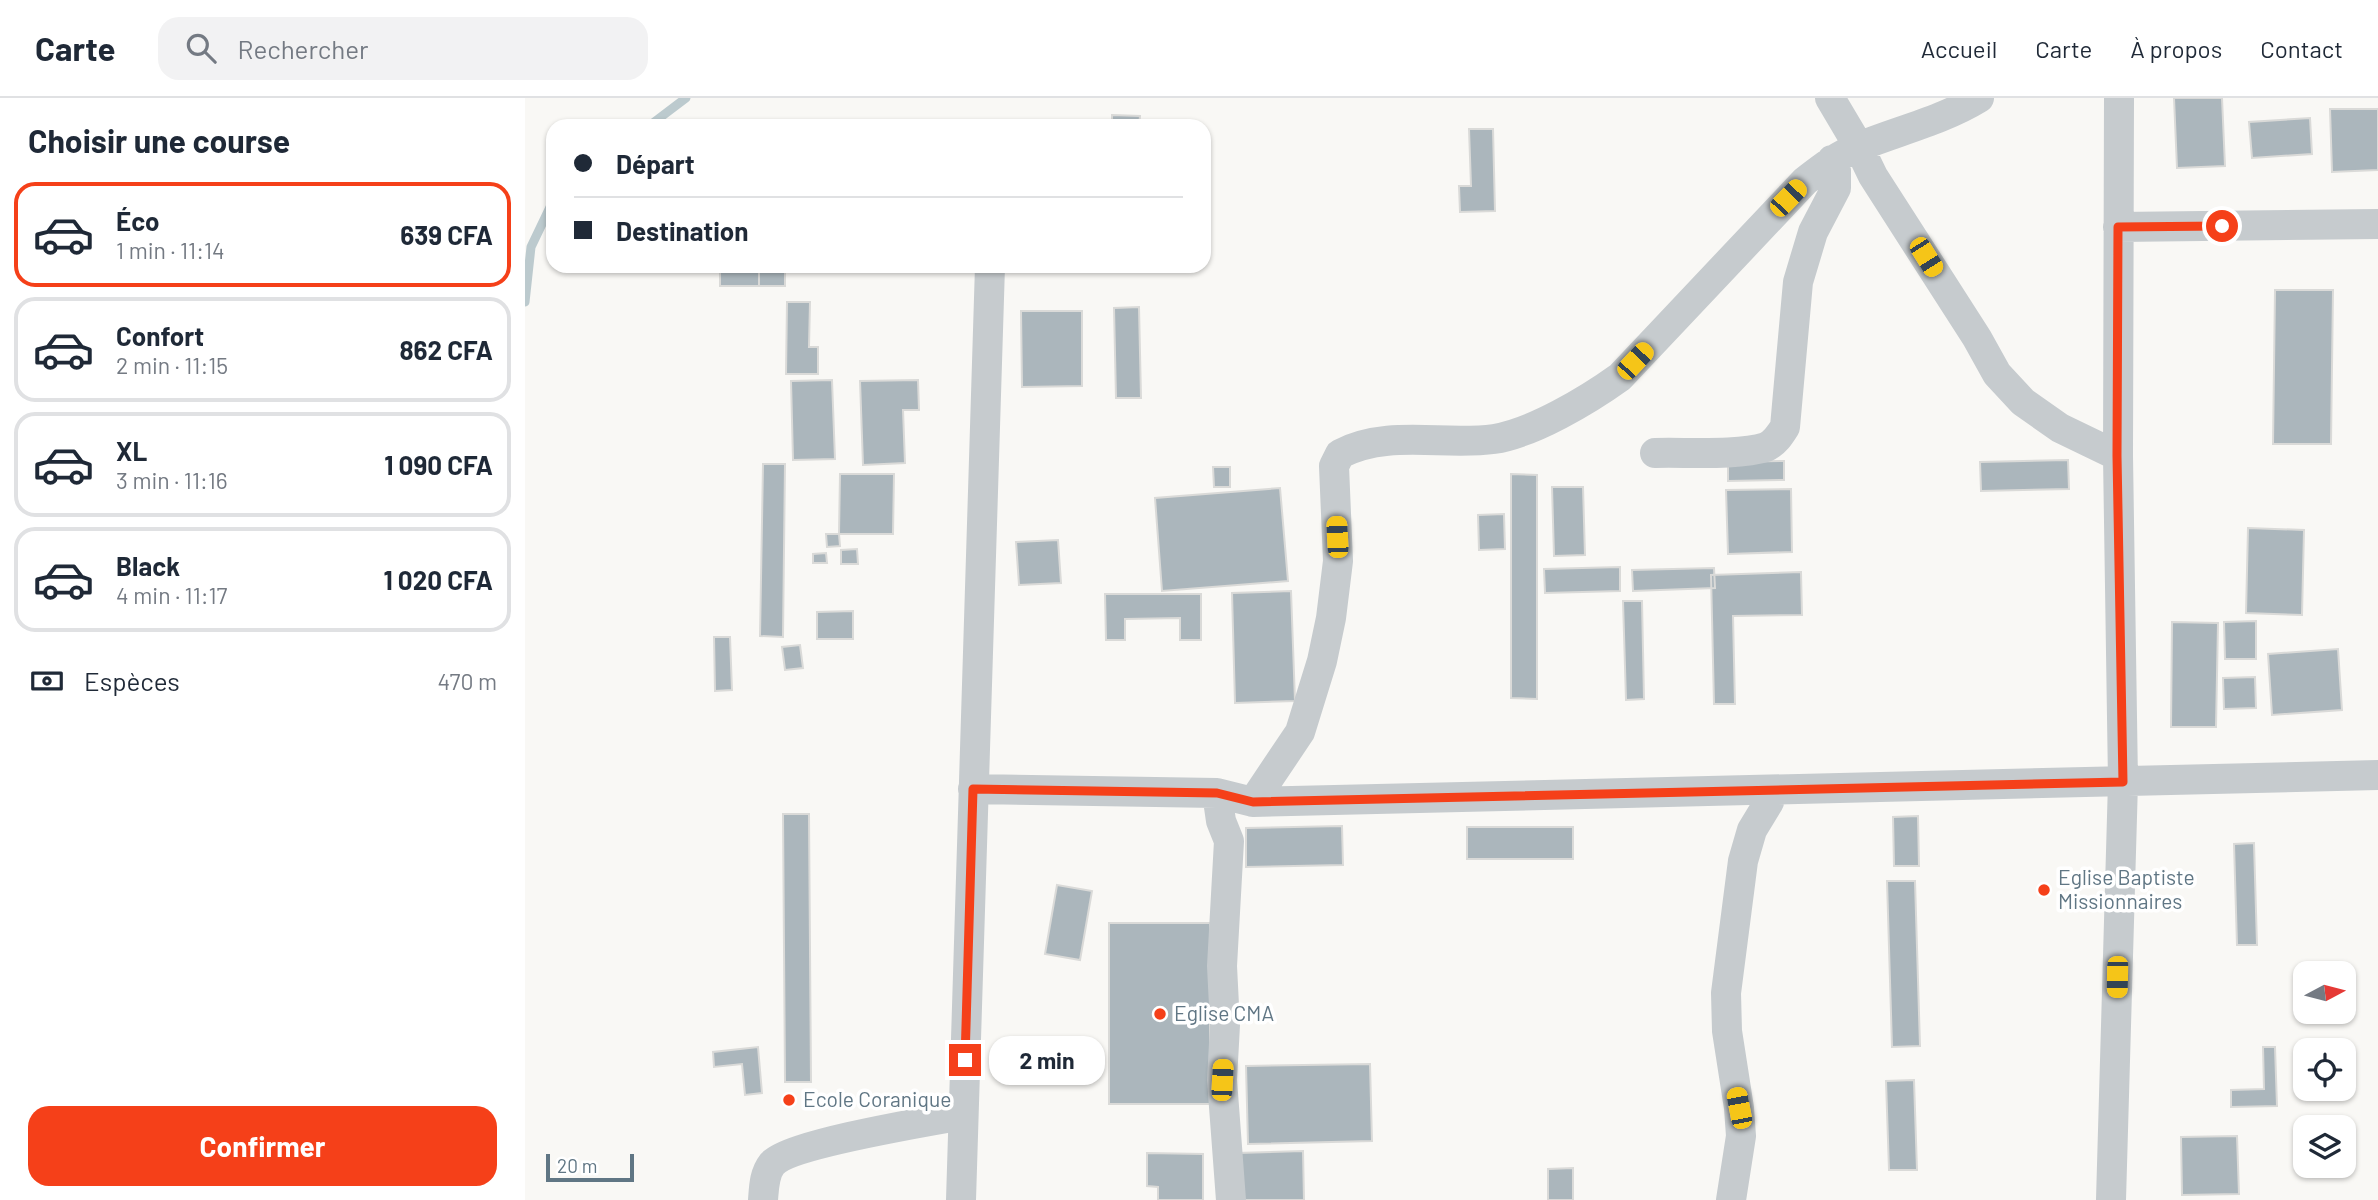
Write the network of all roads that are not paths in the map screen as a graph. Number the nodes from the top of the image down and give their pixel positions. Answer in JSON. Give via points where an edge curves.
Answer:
{"nodes":[{"id":1,"x":1830,"y":98,"type":"edge"},
{"id":2,"x":1979,"y":98,"type":"edge"},
{"id":3,"x":2119,"y":98,"type":"edge"},
{"id":4,"x":1859,"y":147,"type":"junction"},
{"id":5,"x":1832,"y":160,"type":"junction"},
{"id":6,"x":2378,"y":224,"type":"edge"},
{"id":7,"x":2118,"y":227,"type":"junction"},
{"id":8,"x":990,"y":273,"type":"edge"},
{"id":9,"x":1655,"y":453,"type":"dead end"},
{"id":10,"x":2117,"y":456,"type":"junction"},
{"id":11,"x":2378,"y":775,"type":"edge"},
{"id":12,"x":2123,"y":782,"type":"junction"},
{"id":13,"x":973,"y":789,"type":"junction"},
{"id":14,"x":1765,"y":790,"type":"junction"},
{"id":15,"x":1217,"y":793,"type":"junction"},
{"id":16,"x":1253,"y":802,"type":"junction"},
{"id":17,"x":963,"y":1115,"type":"junction"},
{"id":18,"x":763,"y":1200,"type":"edge"},
{"id":19,"x":961,"y":1200,"type":"edge"},
{"id":20,"x":1231,"y":1200,"type":"edge"},
{"id":21,"x":1731,"y":1200,"type":"edge"},
{"id":22,"x":2111,"y":1200,"type":"edge"}],
"edges":[{"from":1,"to":4,"type":"street"},
{"from":2,"to":4,"type":"street"},
{"from":3,"to":7,"type":"street"},
{"from":4,"to":5,"type":"street"},
{"from":4,"to":10,"type":"street","via":[[1997,374],[2023,402],[2060,428]]},
{"from":5,"to":9,"type":"street","via":[[1836,188],[1813,232],[1798,282],[1784,427],[1777,439],[1767,446],[1736,451]]},
{"from":5,"to":16,"type":"street","via":[[1805,181],[1620,377],[1594,395],[1494,439],[1369,442],[1340,454],[1334,466],[1338,561],[1322,661],[1300,732]]},
{"from":6,"to":7,"type":"street"},
{"from":7,"to":10,"type":"street"},
{"from":8,"to":13,"type":"street"},
{"from":10,"to":12,"type":"street"},
{"from":11,"to":12,"type":"street"},
{"from":12,"to":14,"type":"street"},
{"from":12,"to":22,"type":"street"},
{"from":13,"to":15,"type":"street"},
{"from":13,"to":17,"type":"street"},
{"from":14,"to":16,"type":"street"},
{"from":14,"to":21,"type":"street","via":[[1769,803],[1752,830],[1743,861],[1726,993],[1741,1136]]},
{"from":15,"to":16,"type":"street"},
{"from":15,"to":20,"type":"street","via":[[1229,841],[1222,1080]]},
{"from":17,"to":18,"type":"street","via":[[825,1142],[781,1158],[772,1164],[765,1179]]},
{"from":17,"to":19,"type":"street"}]}
